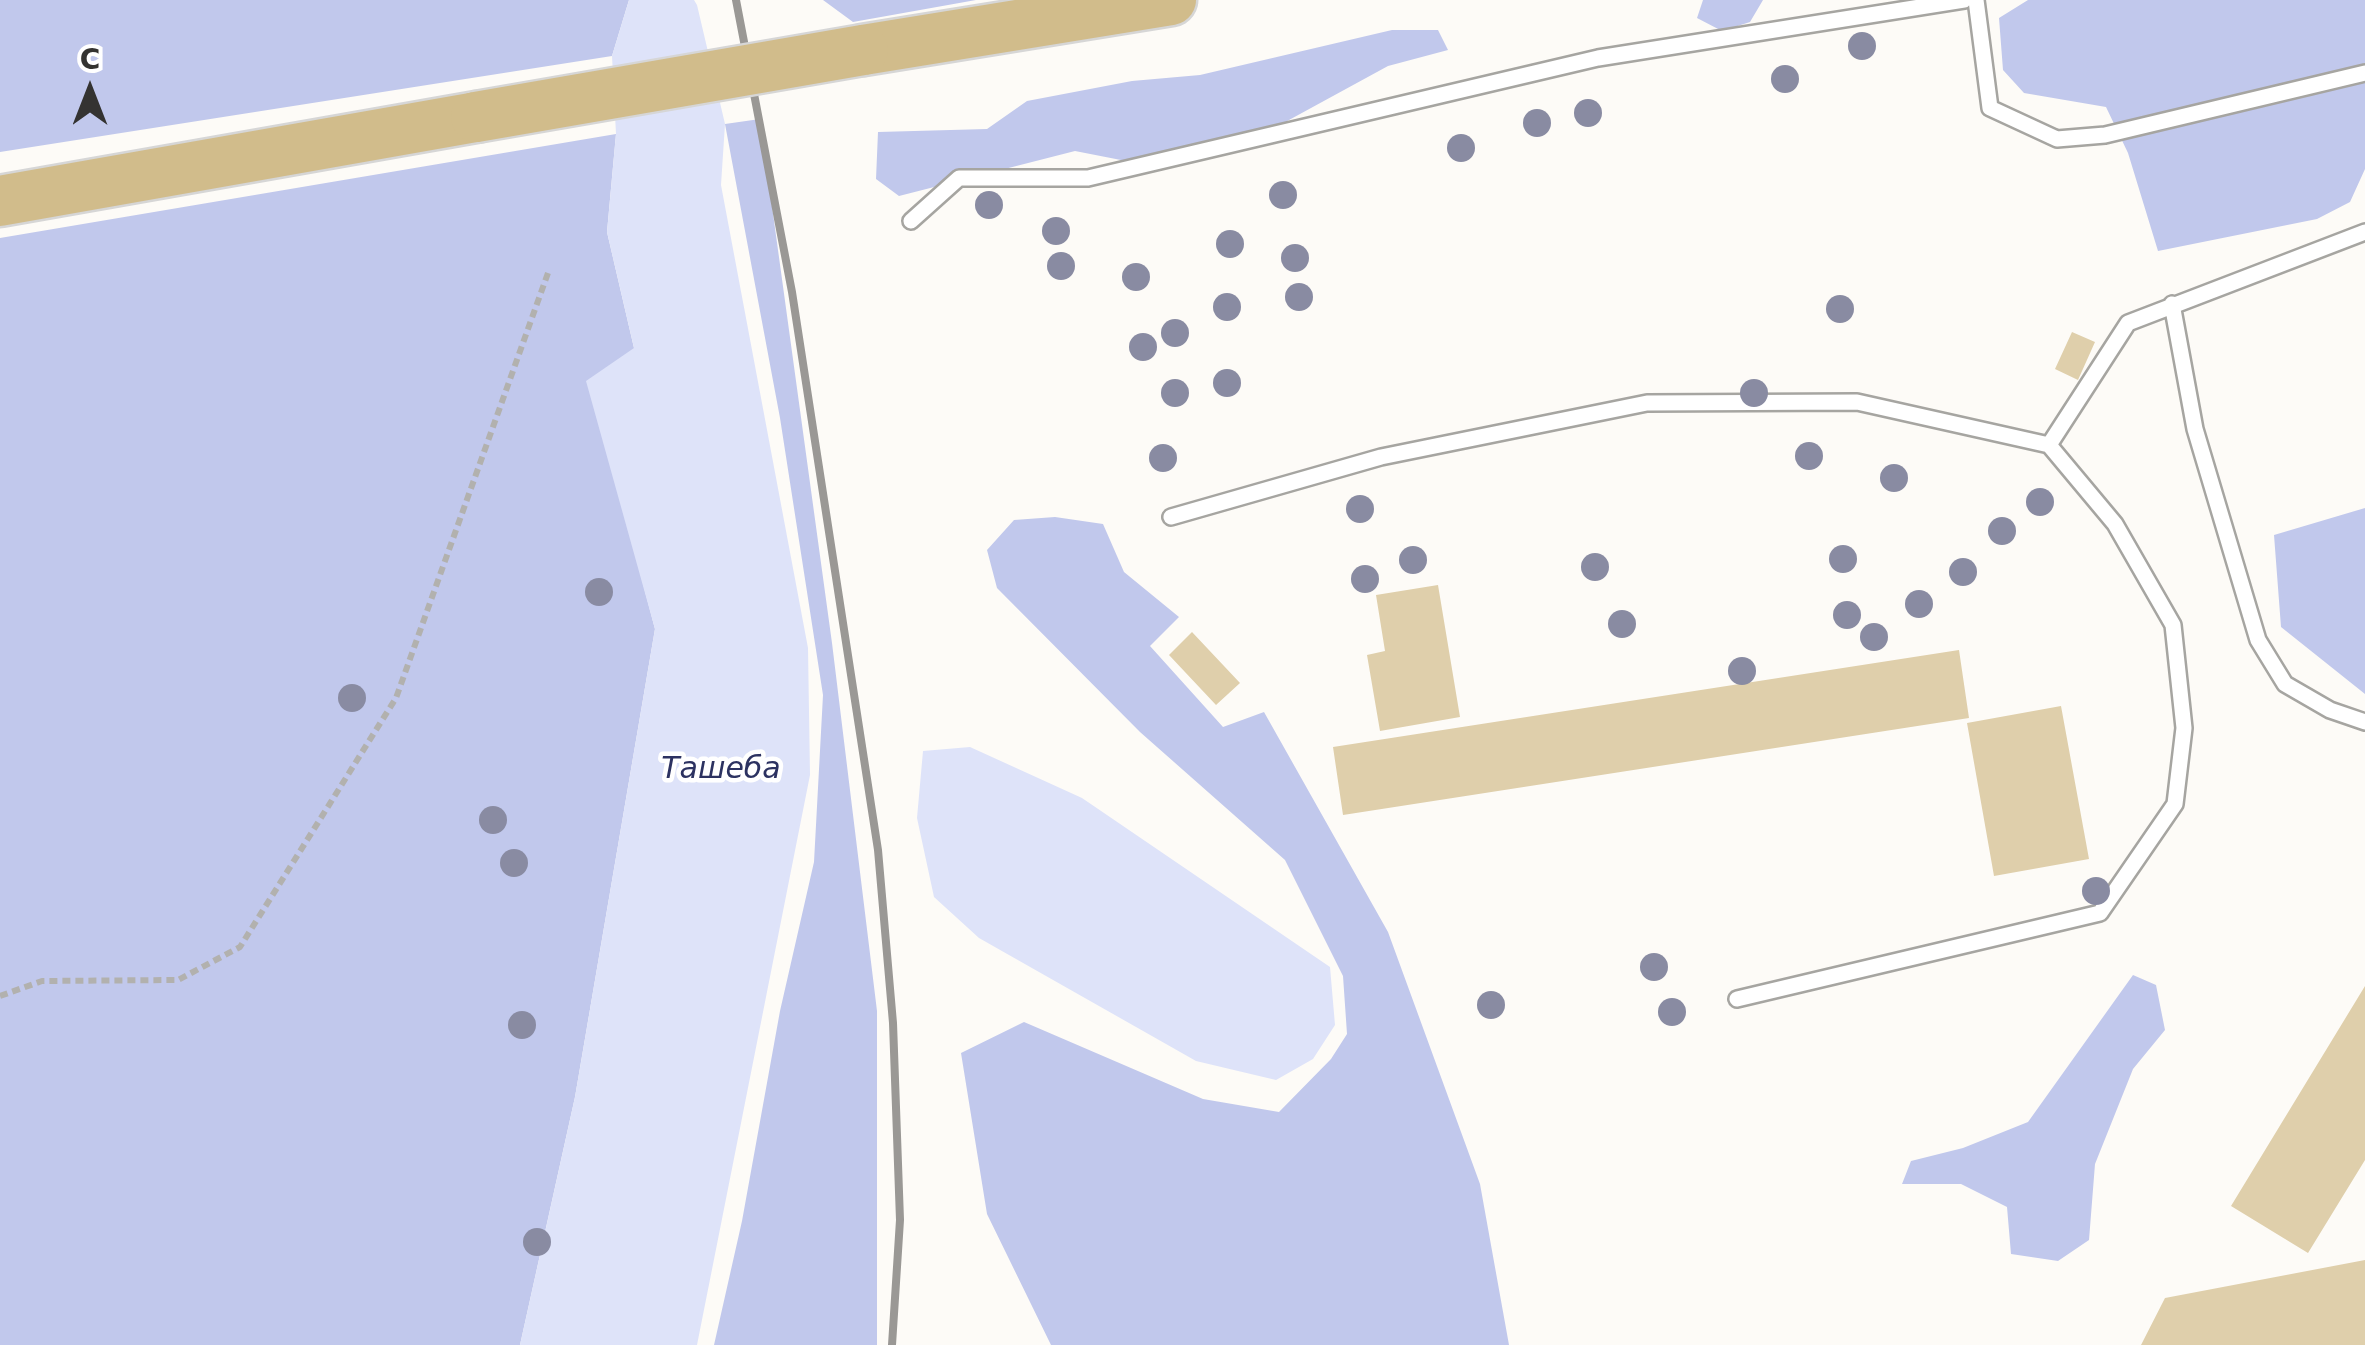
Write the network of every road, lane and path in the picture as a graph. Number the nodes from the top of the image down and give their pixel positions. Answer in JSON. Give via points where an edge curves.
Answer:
{"nodes":[{"id":1,"x":1171,"y":0,"type":"edge"},
{"id":2,"x":1964,"y":0,"type":"edge"},
{"id":3,"x":1976,"y":0,"type":"edge"},
{"id":4,"x":2365,"y":73,"type":"edge"},
{"id":5,"x":0,"y":201,"type":"edge"},
{"id":6,"x":911,"y":221,"type":"dead end"},
{"id":7,"x":2365,"y":232,"type":"edge"},
{"id":8,"x":548,"y":273,"type":"dead end"},
{"id":9,"x":2172,"y":304,"type":"junction"},
{"id":10,"x":2049,"y":445,"type":"junction"},
{"id":11,"x":1171,"y":517,"type":"dead end"},
{"id":12,"x":2365,"y":722,"type":"edge"},
{"id":13,"x":0,"y":996,"type":"edge"},
{"id":14,"x":1738,"y":999,"type":"dead end"}],
"edges":[{"from":1,"to":5,"type":"main road","bridge":true},
{"from":2,"to":6,"type":"lane","via":[[1598,58],[1088,178],[960,178]]},
{"from":3,"to":4,"type":"lane","via":[[1990,108],[2057,139],[2105,136]]},
{"from":7,"to":9,"type":"lane"},
{"from":8,"to":13,"type":"path","via":[[396,698],[240,948],[178,980],[42,982]]},
{"from":9,"to":10,"type":"lane","via":[[2128,323]]},
{"from":9,"to":12,"type":"lane","via":[[2195,429],[2258,640],[2285,684]]},
{"from":10,"to":11,"type":"lane","via":[[1856,402],[1646,403],[1381,457]]},
{"from":10,"to":14,"type":"lane","via":[[2116,524],[2172,626],[2184,728],[2175,804],[2100,913]]}]}
